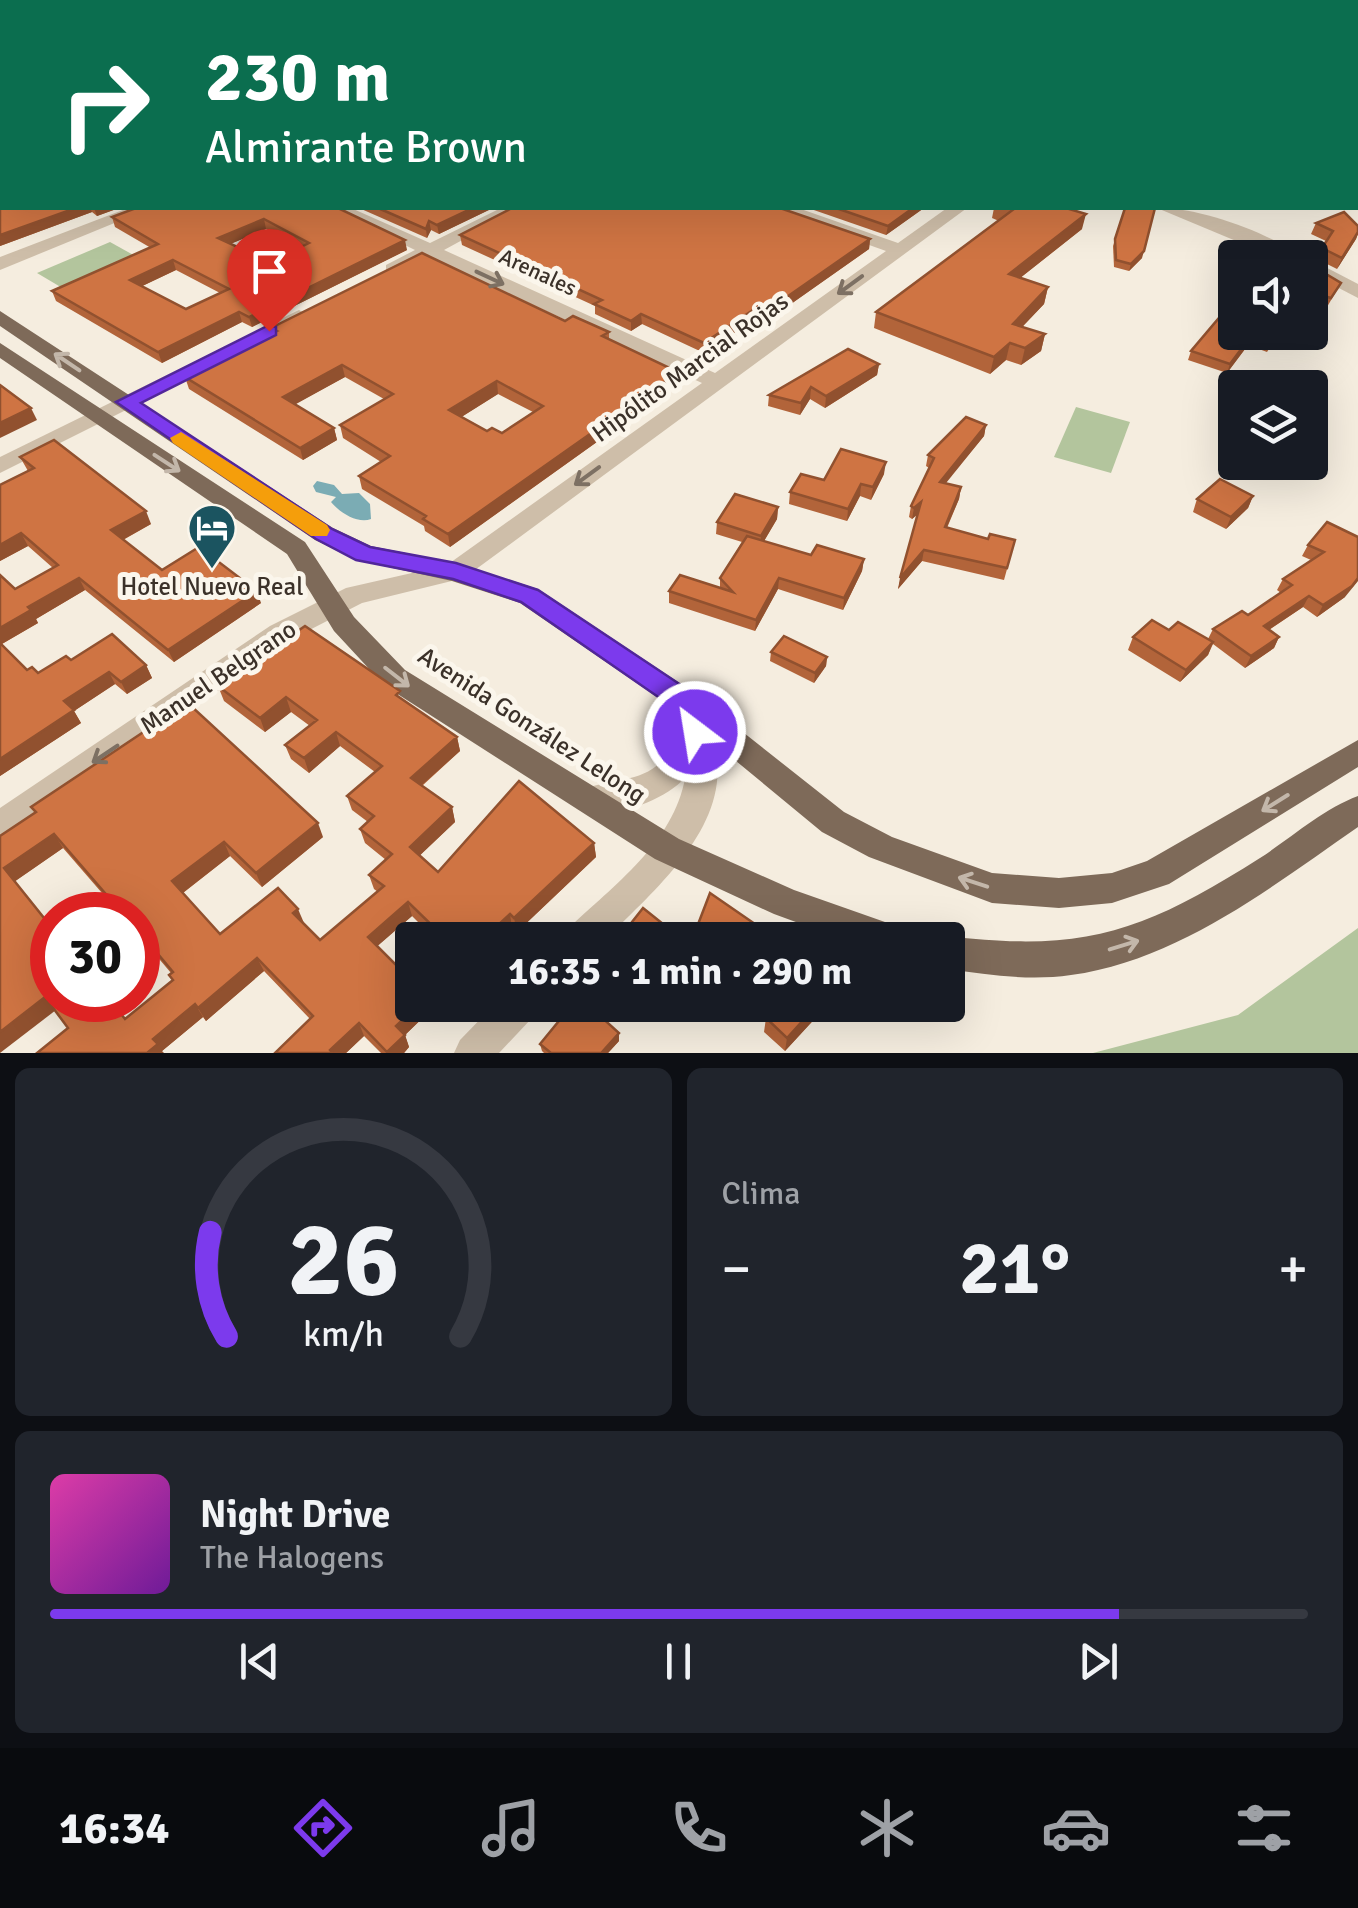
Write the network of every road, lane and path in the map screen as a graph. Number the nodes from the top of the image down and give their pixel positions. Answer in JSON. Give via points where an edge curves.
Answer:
{"nodes":[{"id":1,"x":137,"y":210,"type":"edge"},
{"id":2,"x":342,"y":210,"type":"edge"},
{"id":3,"x":509,"y":210,"type":"edge"},
{"id":4,"x":789,"y":210,"type":"edge"},
{"id":5,"x":955,"y":210,"type":"edge"},
{"id":6,"x":1172,"y":210,"type":"edge"},
{"id":7,"x":1254,"y":240,"type":"edge"},
{"id":8,"x":430,"y":250,"type":"junction"},
{"id":9,"x":900,"y":250,"type":"junction"},
{"id":10,"x":0,"y":264,"type":"edge"},
{"id":11,"x":1328,"y":275,"type":"edge"},
{"id":12,"x":376,"y":277,"type":"edge"},
{"id":13,"x":1358,"y":292,"type":"edge"},
{"id":14,"x":322,"y":304,"type":"edge"},
{"id":15,"x":0,"y":317,"type":"edge"},
{"id":16,"x":0,"y":349,"type":"edge"},
{"id":17,"x":717,"y":382,"type":"junction"},
{"id":18,"x":126,"y":402,"type":"junction"},
{"id":19,"x":97,"y":417,"type":"junction"},
{"id":20,"x":0,"y":466,"type":"edge"},
{"id":21,"x":306,"y":521,"type":"junction"},
{"id":22,"x":281,"y":538,"type":"junction"},
{"id":23,"x":456,"y":572,"type":"junction"},
{"id":24,"x":332,"y":604,"type":"junction"},
{"id":25,"x":677,"y":696,"type":"junction"},
{"id":26,"x":695,"y":732,"type":"junction"},
{"id":27,"x":1358,"y":752,"type":"edge"},
{"id":28,"x":588,"y":800,"type":"junction"},
{"id":29,"x":1358,"y":810,"type":"edge"},
{"id":30,"x":0,"y":826,"type":"edge"},
{"id":31,"x":667,"y":850,"type":"junction"},
{"id":32,"x":598,"y":922,"type":"edge"},
{"id":33,"x":839,"y":922,"type":"edge"},
{"id":34,"x":965,"y":955,"type":"edge"},
{"id":35,"x":502,"y":1022,"type":"edge"},
{"id":36,"x":472,"y":1053,"type":"edge"}],
"edges":[{"from":1,"to":10,"type":"street"},
{"from":2,"to":8,"type":"street","name":"Arenales"},
{"from":3,"to":8,"type":"street"},
{"from":4,"to":9,"type":"street"},
{"from":5,"to":9,"type":"street","name":"Hipólito Marcial Rojas"},
{"from":6,"to":7,"type":"street"},
{"from":8,"to":12,"type":"street"},
{"from":8,"to":17,"type":"street","name":"Arenales","one_way":true},
{"from":9,"to":17,"type":"street","name":"Hipólito Marcial Rojas","one_way":true},
{"from":11,"to":13,"type":"street"},
{"from":14,"to":18,"type":"street"},
{"from":18,"to":15,"type":"main road","one_way":true},
{"from":16,"to":19,"type":"main road","name":"Avenida González Lelong"},
{"from":17,"to":23,"type":"street","name":"Hipólito Marcial Rojas","one_way":true},
{"from":18,"to":19,"type":"street"},
{"from":18,"to":21,"type":"main road"},
{"from":19,"to":20,"type":"street"},
{"from":19,"to":22,"type":"main road","name":"Avenida González Lelong","one_way":true},
{"from":21,"to":22,"type":"street"},
{"from":21,"to":23,"type":"main road","via":[[365,554]]},
{"from":22,"to":24,"type":"main road","name":"Avenida González Lelong","via":[[311,567]]},
{"from":23,"to":24,"type":"street","name":"Manuel Belgrano"},
{"from":23,"to":25,"type":"main road","via":[[529,596]]},
{"from":24,"to":28,"type":"main road","name":"Avenida González Lelong","one_way":true,"via":[[395,678]]},
{"from":24,"to":30,"type":"street","name":"Manuel Belgrano","one_way":true},
{"from":25,"to":26,"type":"street"},
{"from":27,"to":25,"type":"main road","one_way":true,"via":[[1157,873],[1112,888],[1009,889],[938,870],[833,822]]},
{"from":26,"to":28,"type":"street","via":[[688,753],[654,787]]},
{"from":26,"to":31,"type":"street","via":[[703,765],[698,794]]},
{"from":28,"to":31,"type":"main road","name":"Avenida González Lelong"},
{"from":34,"to":29,"type":"main road","one_way":true,"via":[[1028,961],[1109,950],[1169,930]]},
{"from":31,"to":32,"type":"street"},
{"from":31,"to":33,"type":"main road","name":"Avenida González Lelong"},
{"from":35,"to":36,"type":"street"}]}
